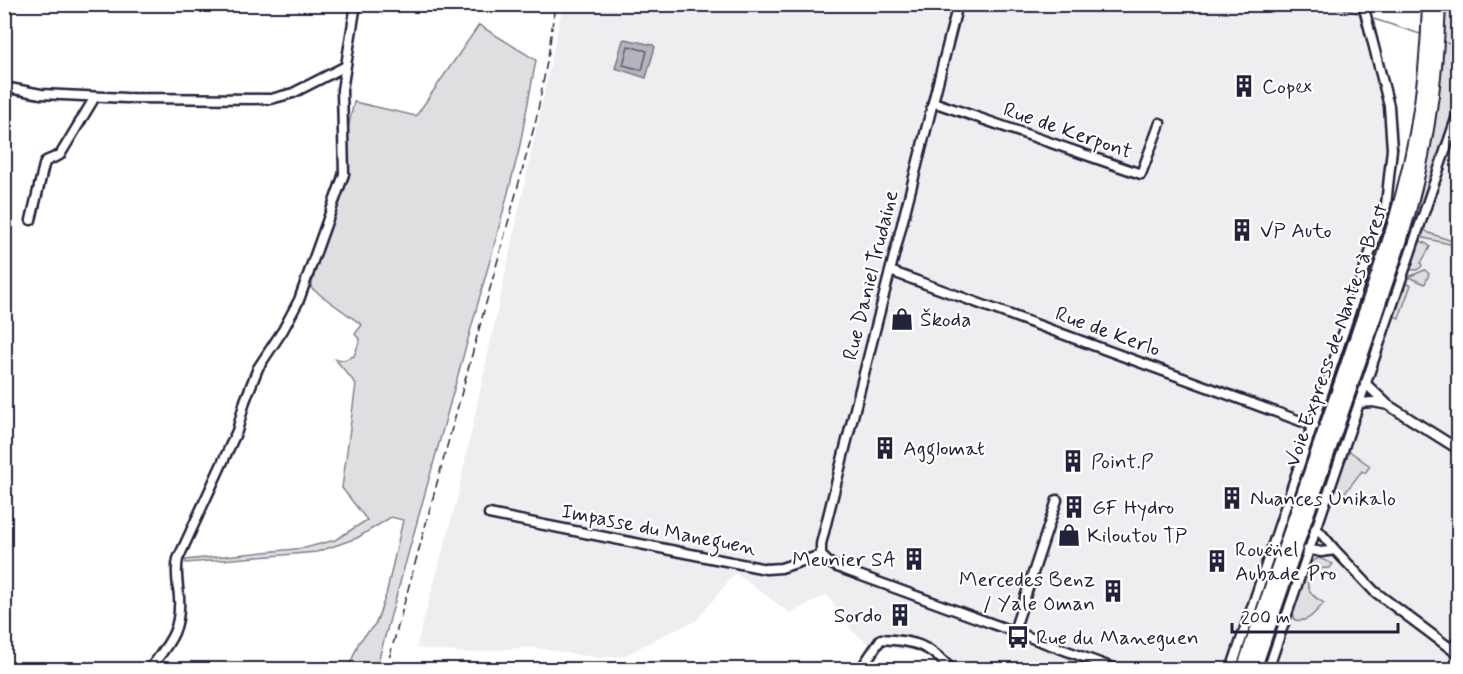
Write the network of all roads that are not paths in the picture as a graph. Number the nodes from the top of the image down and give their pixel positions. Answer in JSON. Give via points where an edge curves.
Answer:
{"nodes":[{"id":1,"x":356,"y":4,"type":"edge"},
{"id":2,"x":958,"y":4,"type":"edge"},
{"id":3,"x":1429,"y":4,"type":"edge"},
{"id":4,"x":1439,"y":4,"type":"edge"},
{"id":5,"x":1367,"y":7,"type":"edge"},
{"id":6,"x":345,"y":67,"type":"junction"},
{"id":7,"x":4,"y":87,"type":"edge"},
{"id":8,"x":95,"y":97,"type":"junction"},
{"id":9,"x":933,"y":102,"type":"junction"},
{"id":10,"x":1458,"y":113,"type":"edge"},
{"id":11,"x":1160,"y":123,"type":"dead end"},
{"id":12,"x":31,"y":220,"type":"dead end"},
{"id":13,"x":890,"y":271,"type":"junction"},
{"id":14,"x":1365,"y":383,"type":"junction"},
{"id":15,"x":1359,"y":403,"type":"junction"},
{"id":16,"x":1388,"y":405,"type":"junction"},
{"id":17,"x":1314,"y":426,"type":"junction"},
{"id":18,"x":1458,"y":449,"type":"edge"},
{"id":19,"x":1057,"y":500,"type":"dead end"},
{"id":20,"x":489,"y":514,"type":"dead end"},
{"id":21,"x":1315,"y":529,"type":"junction"},
{"id":22,"x":1308,"y":549,"type":"junction"},
{"id":23,"x":1335,"y":550,"type":"junction"},
{"id":24,"x":821,"y":555,"type":"junction"},
{"id":25,"x":1014,"y":631,"type":"junction"},
{"id":26,"x":1458,"y":640,"type":"edge"},
{"id":27,"x":1455,"y":652,"type":"edge"},
{"id":28,"x":149,"y":669,"type":"edge"},
{"id":29,"x":860,"y":669,"type":"edge"},
{"id":30,"x":952,"y":669,"type":"edge"},
{"id":31,"x":1119,"y":669,"type":"edge"},
{"id":32,"x":1231,"y":669,"type":"edge"},
{"id":33,"x":1244,"y":669,"type":"edge"},
{"id":34,"x":1254,"y":669,"type":"edge"},
{"id":35,"x":1268,"y":669,"type":"edge"}],
"edges":[{"from":1,"to":6,"type":"street"},
{"from":2,"to":9,"type":"street","name":"Rue Daniel Trudaine"},
{"from":3,"to":33,"type":"highway","name":"Voie Express de Nantes à Brest","via":[[1423,100],[1404,193]]},
{"from":4,"to":34,"type":"highway","name":"Voie Express de Nantes à Brest","via":[[1430,125],[1416,187]]},
{"from":5,"to":17,"type":"street","via":[[1389,106],[1390,178],[1379,229]]},
{"from":6,"to":8,"type":"street","via":[[293,93],[271,99]]},
{"from":6,"to":28,"type":"street","via":[[344,174],[299,300],[258,368],[237,431],[178,559],[176,633]]},
{"from":7,"to":8,"type":"street"},
{"from":8,"to":12,"type":"street","via":[[60,155],[46,161]]},
{"from":9,"to":11,"type":"street","name":"Rue de Kerpont","via":[[1141,174]]},
{"from":9,"to":13,"type":"street","name":"Rue Daniel Trudaine"},
{"from":10,"to":14,"type":"street"},
{"from":13,"to":17,"type":"street","name":"Rue de Kerlo"},
{"from":13,"to":24,"type":"street","name":"Rue Daniel Trudaine"},
{"from":14,"to":15,"type":"street"},
{"from":14,"to":16,"type":"street"},
{"from":15,"to":16,"type":"street"},
{"from":15,"to":21,"type":"street"},
{"from":16,"to":18,"type":"street"},
{"from":17,"to":32,"type":"street"},
{"from":19,"to":25,"type":"street"},
{"from":20,"to":24,"type":"street","name":"Impasse du Maneguen","via":[[766,569]]},
{"from":21,"to":22,"type":"street"},
{"from":21,"to":23,"type":"street"},
{"from":22,"to":23,"type":"street"},
{"from":22,"to":35,"type":"street"},
{"from":23,"to":27,"type":"street","via":[[1374,591]]},
{"from":24,"to":25,"type":"street","via":[[837,567]]},
{"from":25,"to":31,"type":"street"},
{"from":26,"to":27,"type":"street"},
{"from":29,"to":30,"type":"street","via":[[881,639],[921,645]]}]}
